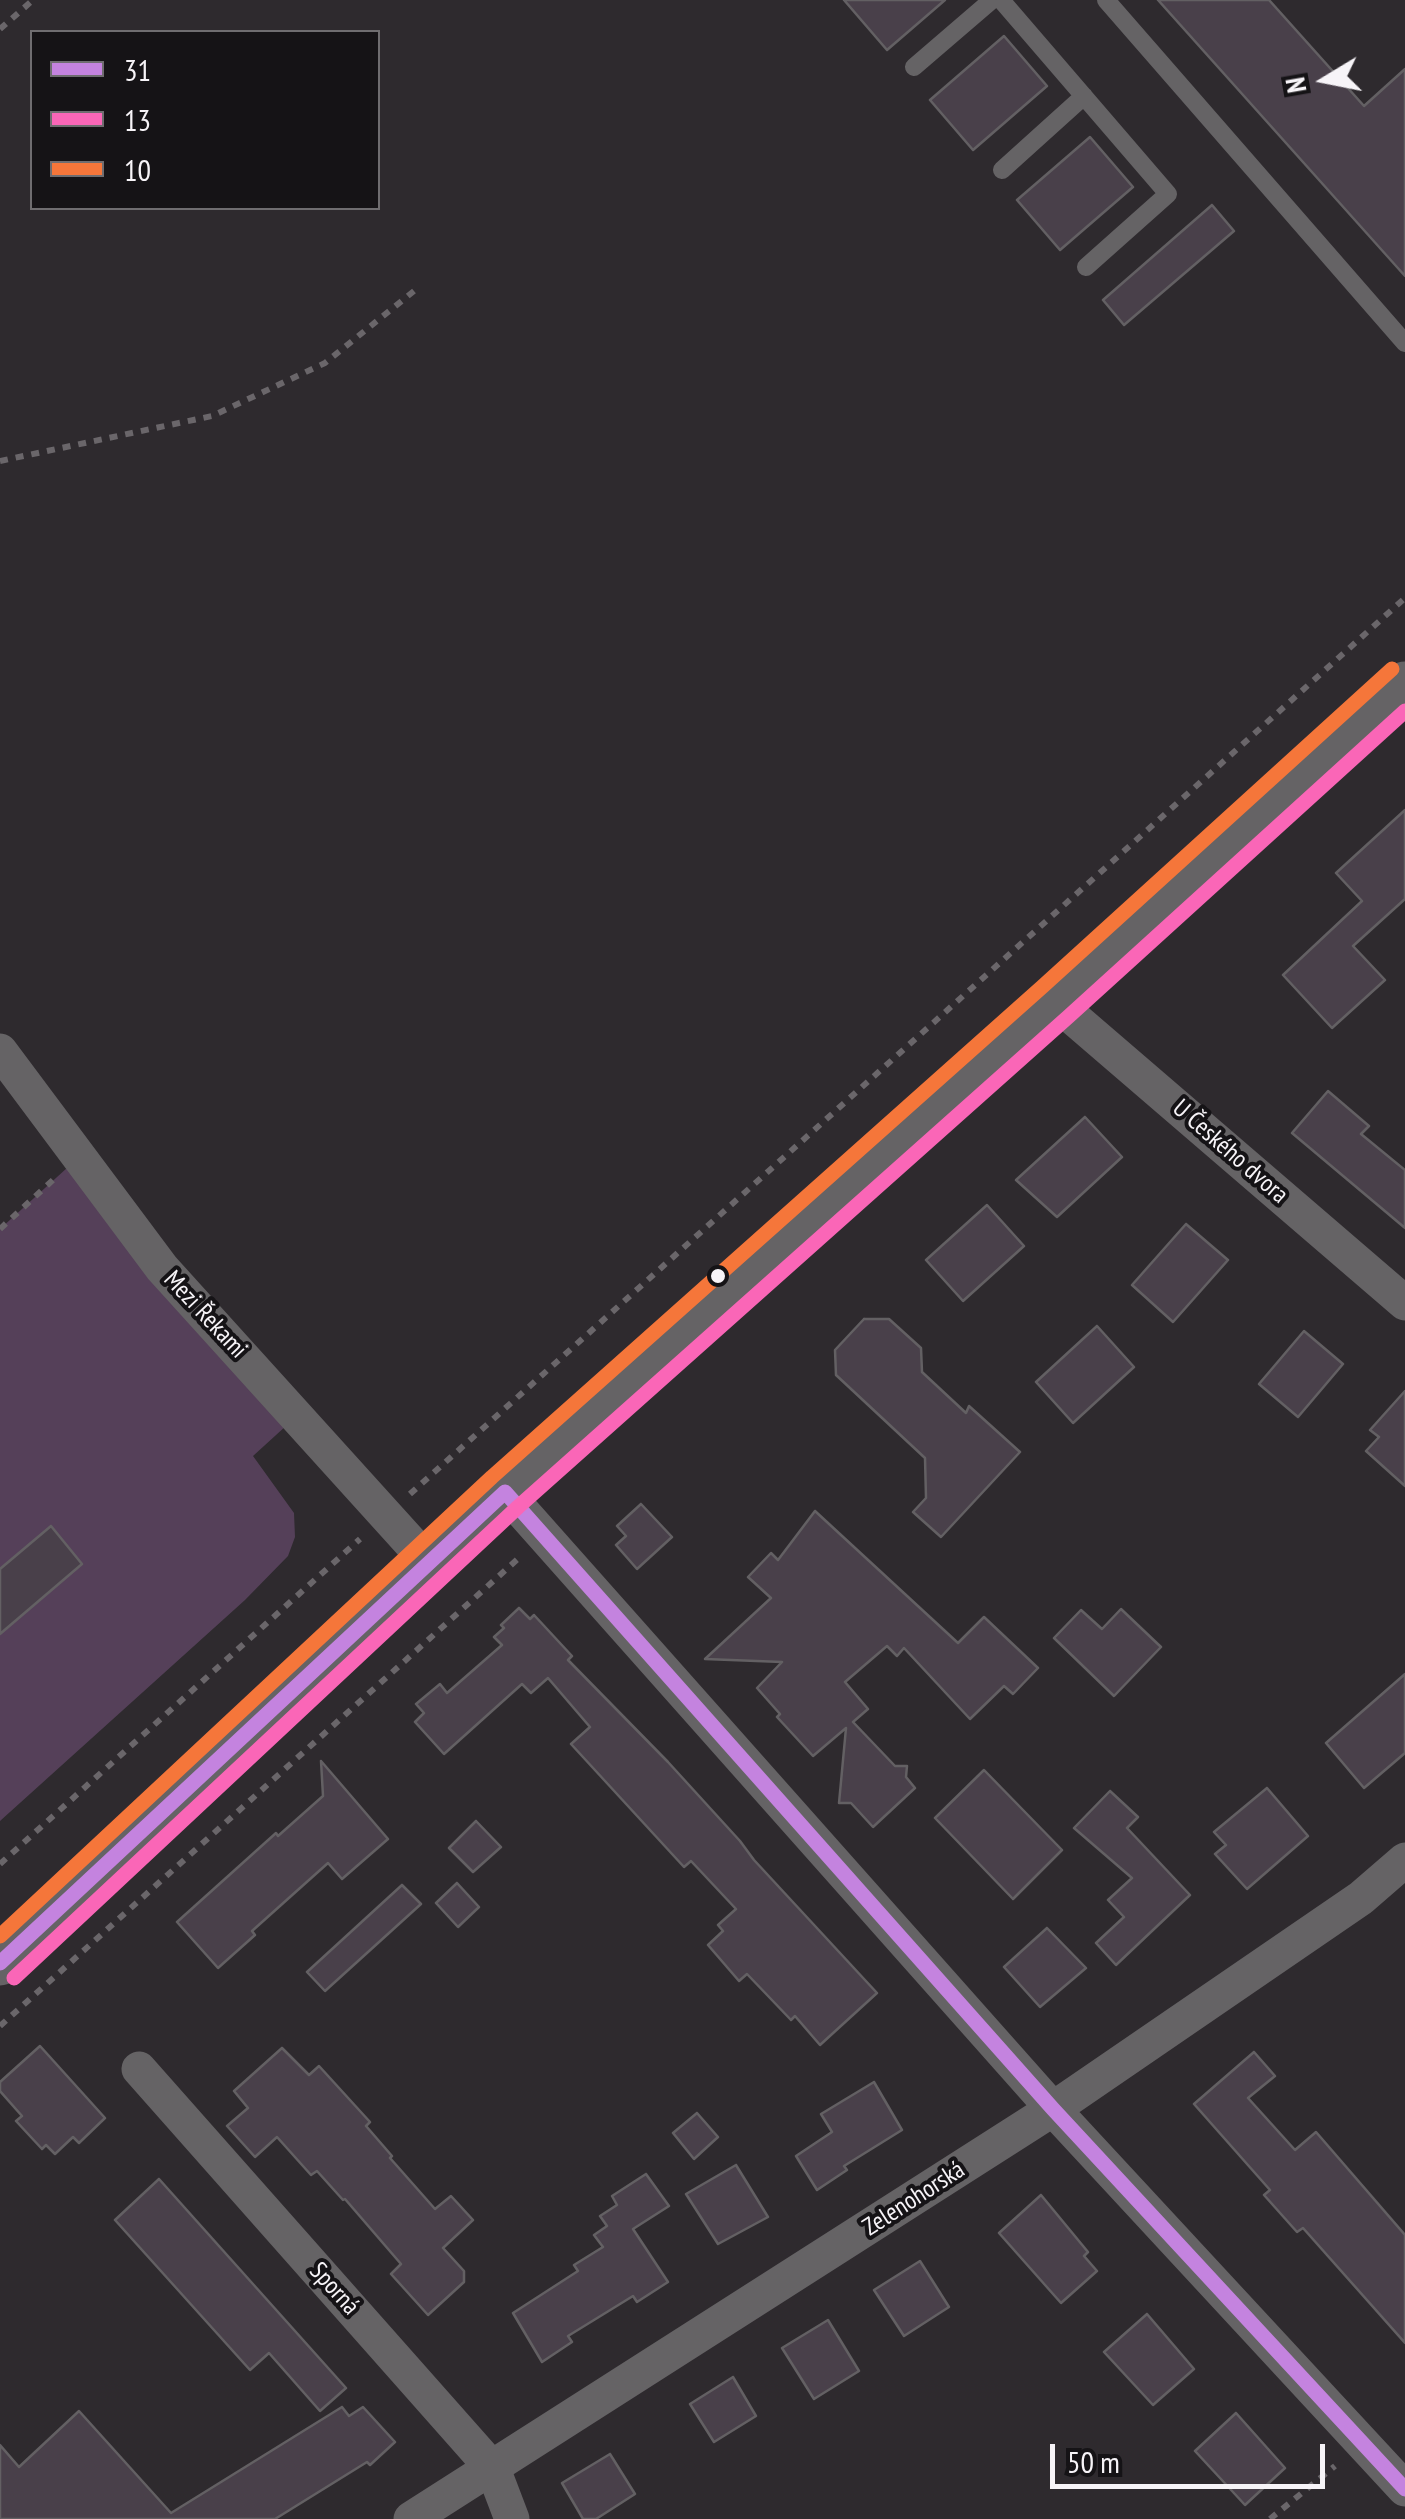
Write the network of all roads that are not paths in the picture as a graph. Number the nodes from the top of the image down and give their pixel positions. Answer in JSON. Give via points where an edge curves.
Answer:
{"nodes":[{"id":1,"x":992,"y":0,"type":"edge"},
{"id":2,"x":1001,"y":0,"type":"edge"},
{"id":3,"x":1106,"y":0,"type":"edge"},
{"id":4,"x":914,"y":67,"type":"dead end"},
{"id":5,"x":1084,"y":96,"type":"junction"},
{"id":6,"x":1002,"y":170,"type":"dead end"},
{"id":7,"x":1086,"y":267,"type":"dead end"},
{"id":8,"x":1405,"y":343,"type":"edge"},
{"id":9,"x":1405,"y":684,"type":"edge"},
{"id":10,"x":1055,"y":1002,"type":"junction"},
{"id":11,"x":0,"y":1051,"type":"edge"},
{"id":12,"x":1405,"y":1302,"type":"edge"},
{"id":13,"x":504,"y":1492,"type":"junction"},
{"id":14,"x":429,"y":1562,"type":"junction"},
{"id":15,"x":1405,"y":1860,"type":"edge"},
{"id":16,"x":0,"y":1963,"type":"edge"},
{"id":17,"x":140,"y":2069,"type":"dead end"},
{"id":18,"x":1053,"y":2110,"type":"junction"},
{"id":19,"x":494,"y":2469,"type":"junction"},
{"id":20,"x":1405,"y":2489,"type":"edge"},
{"id":21,"x":411,"y":2519,"type":"edge"},
{"id":22,"x":512,"y":2519,"type":"edge"}],
"edges":[{"from":1,"to":4,"type":"lane"},
{"from":2,"to":5,"type":"lane"},
{"from":3,"to":8,"type":"lane"},
{"from":5,"to":6,"type":"lane"},
{"from":5,"to":7,"type":"lane","via":[[1168,194]]},
{"from":9,"to":10,"type":"street"},
{"from":10,"to":12,"type":"street","name":"U Českého dvora"},
{"from":10,"to":13,"type":"street"},
{"from":11,"to":14,"type":"street","name":"Mezi Řekami","via":[[162,1268]]},
{"from":13,"to":14,"type":"street"},
{"from":13,"to":18,"type":"street"},
{"from":14,"to":16,"type":"street"},
{"from":15,"to":18,"type":"street","name":"Zelenohorská","via":[[1361,1898]]},
{"from":17,"to":19,"type":"street","name":"Sporná"},
{"from":18,"to":19,"type":"street","name":"Zelenohorská"},
{"from":18,"to":20,"type":"street"},
{"from":19,"to":21,"type":"street","name":"Zelenohorská"},
{"from":19,"to":22,"type":"street","name":"Sporná"}]}
